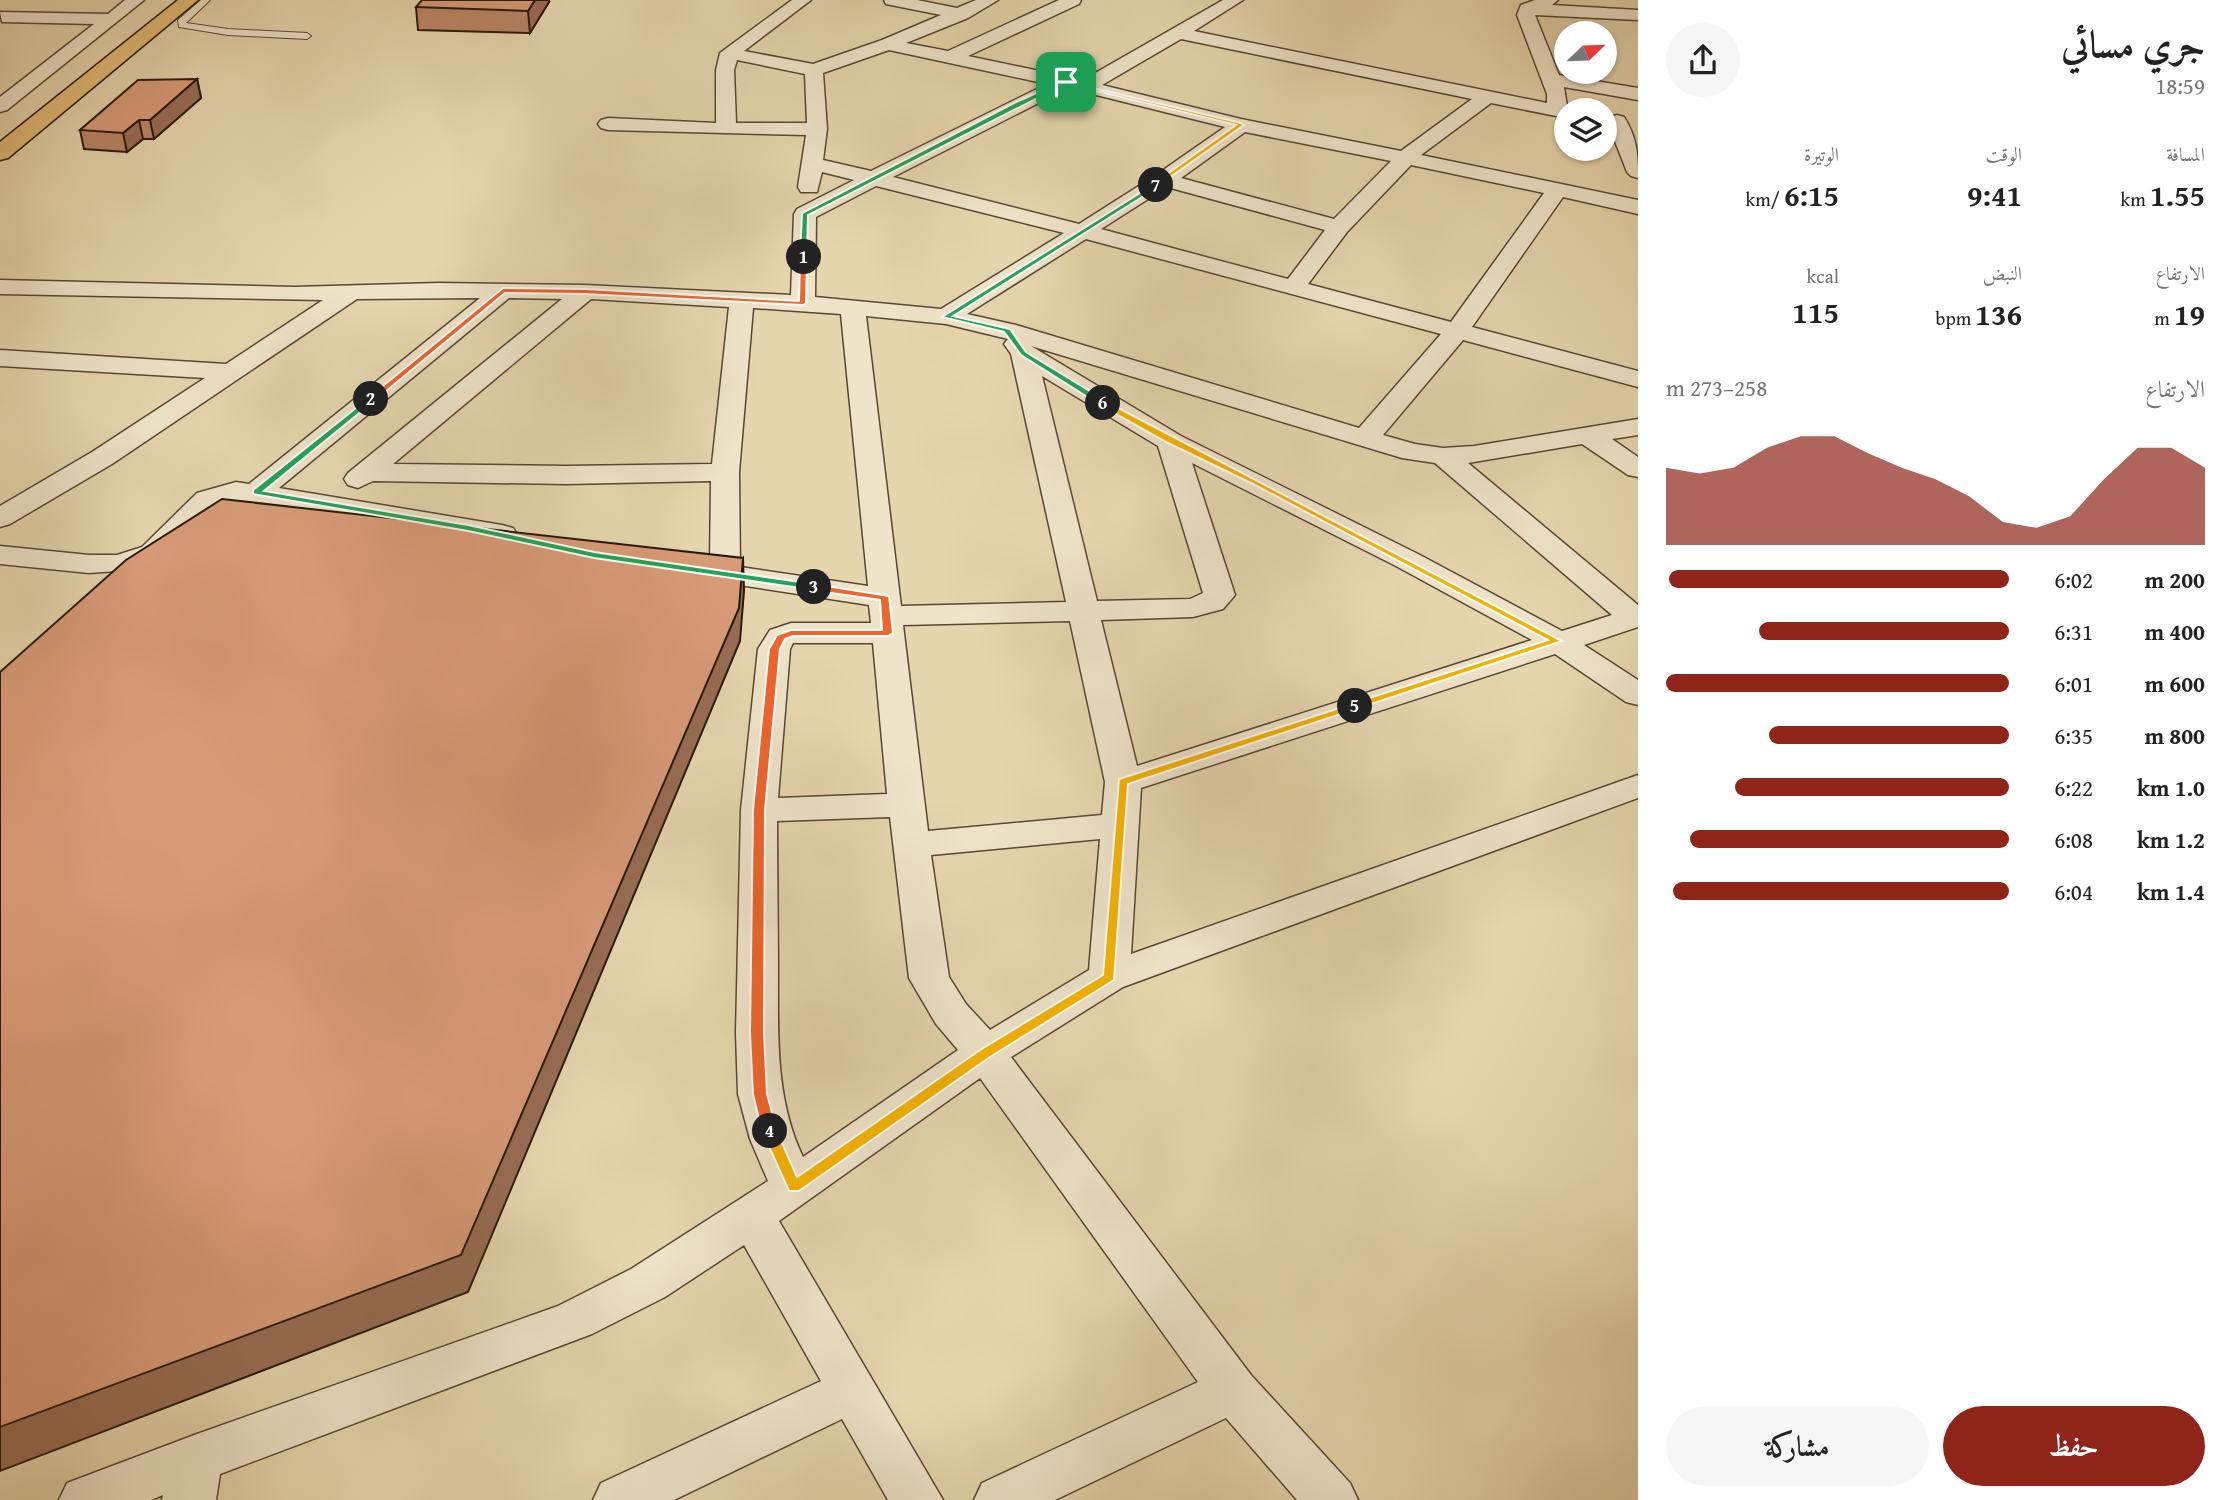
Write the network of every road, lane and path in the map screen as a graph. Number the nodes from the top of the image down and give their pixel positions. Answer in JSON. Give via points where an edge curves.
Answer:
{"nodes":[{"id":1,"x":24,"y":0,"type":"edge"},
{"id":2,"x":136,"y":0,"type":"edge"},
{"id":3,"x":172,"y":0,"type":"edge"},
{"id":4,"x":189,"y":0,"type":"edge"},
{"id":5,"x":206,"y":0,"type":"edge"},
{"id":6,"x":803,"y":0,"type":"edge"},
{"id":7,"x":892,"y":0,"type":"edge"},
{"id":8,"x":990,"y":0,"type":"edge"},
{"id":9,"x":1073,"y":0,"type":"edge"},
{"id":10,"x":1550,"y":0,"type":"edge"},
{"id":11,"x":1204,"y":2,"type":"dead end"},
{"id":12,"x":1231,"y":3,"type":"edge"},
{"id":13,"x":1527,"y":9,"type":"junction"},
{"id":14,"x":962,"y":14,"type":"junction"},
{"id":15,"x":1638,"y":15,"type":"edge"},
{"id":16,"x":1,"y":17,"type":"edge"},
{"id":17,"x":112,"y":19,"type":"junction"},
{"id":18,"x":1179,"y":33,"type":"junction"},
{"id":19,"x":307,"y":36,"type":"dead end"},
{"id":20,"x":888,"y":44,"type":"junction"},
{"id":21,"x":729,"y":53,"type":"junction"},
{"id":22,"x":951,"y":57,"type":"junction"},
{"id":23,"x":814,"y":70,"type":"junction"},
{"id":24,"x":1551,"y":79,"type":"junction"},
{"id":25,"x":1075,"y":84,"type":"junction"},
{"id":26,"x":1638,"y":94,"type":"edge"},
{"id":27,"x":1488,"y":97,"type":"junction"},
{"id":28,"x":1558,"y":98,"type":"edge"},
{"id":29,"x":0,"y":106,"type":"edge"},
{"id":30,"x":1554,"y":109,"type":"edge"},
{"id":31,"x":0,"y":114,"type":"edge"},
{"id":32,"x":25,"y":115,"type":"junction"},
{"id":33,"x":46,"y":116,"type":"junction"},
{"id":34,"x":1617,"y":121,"type":"edge"},
{"id":35,"x":608,"y":124,"type":"dead end"},
{"id":36,"x":1241,"y":125,"type":"junction"},
{"id":37,"x":1638,"y":125,"type":"edge"},
{"id":38,"x":726,"y":129,"type":"junction"},
{"id":39,"x":817,"y":130,"type":"junction"},
{"id":40,"x":1617,"y":132,"type":"edge"},
{"id":41,"x":0,"y":134,"type":"edge"},
{"id":42,"x":0,"y":153,"type":"edge"},
{"id":43,"x":1406,"y":158,"type":"junction"},
{"id":44,"x":812,"y":163,"type":"junction"},
{"id":45,"x":1638,"y":172,"type":"edge"},
{"id":46,"x":875,"y":180,"type":"junction"},
{"id":47,"x":1164,"y":180,"type":"junction"},
{"id":48,"x":1558,"y":189,"type":"junction"},
{"id":49,"x":1638,"y":207,"type":"edge"},
{"id":50,"x":805,"y":214,"type":"junction"},
{"id":51,"x":1339,"y":227,"type":"junction"},
{"id":52,"x":1082,"y":231,"type":"junction"},
{"id":53,"x":1293,"y":288,"type":"junction"},
{"id":54,"x":3,"y":290,"type":"edge"},
{"id":55,"x":503,"y":291,"type":"junction"},
{"id":56,"x":352,"y":292,"type":"junction"},
{"id":57,"x":585,"y":292,"type":"junction"},
{"id":58,"x":742,"y":300,"type":"junction"},
{"id":59,"x":803,"y":303,"type":"junction"},
{"id":60,"x":853,"y":308,"type":"junction"},
{"id":61,"x":946,"y":317,"type":"junction"},
{"id":62,"x":1456,"y":332,"type":"junction"},
{"id":63,"x":1015,"y":342,"type":"junction"},
{"id":64,"x":0,"y":358,"type":"edge"},
{"id":65,"x":231,"y":372,"type":"junction"},
{"id":66,"x":1638,"y":379,"type":"edge"},
{"id":67,"x":1638,"y":427,"type":"edge"},
{"id":68,"x":1588,"y":436,"type":"junction"},
{"id":69,"x":1365,"y":438,"type":"junction"},
{"id":70,"x":1171,"y":442,"type":"junction"},
{"id":71,"x":1443,"y":456,"type":"junction"},
{"id":72,"x":1638,"y":469,"type":"edge"},
{"id":73,"x":366,"y":472,"type":"junction"},
{"id":74,"x":725,"y":472,"type":"junction"},
{"id":75,"x":257,"y":492,"type":"junction"},
{"id":76,"x":329,"y":503,"type":"junction"},
{"id":77,"x":0,"y":518,"type":"edge"},
{"id":78,"x":533,"y":541,"type":"edge"},
{"id":79,"x":0,"y":555,"type":"edge"},
{"id":80,"x":671,"y":566,"type":"edge"},
{"id":81,"x":725,"y":574,"type":"junction"},
{"id":82,"x":1084,"y":612,"type":"junction"},
{"id":83,"x":886,"y":616,"type":"junction"},
{"id":84,"x":1636,"y":617,"type":"edge"},
{"id":85,"x":1557,"y":641,"type":"junction"},
{"id":86,"x":1638,"y":695,"type":"edge"},
{"id":87,"x":1123,"y":782,"type":"junction"},
{"id":88,"x":1638,"y":786,"type":"edge"},
{"id":89,"x":759,"y":810,"type":"junction"},
{"id":90,"x":909,"y":825,"type":"junction"},
{"id":91,"x":1120,"y":825,"type":"junction"},
{"id":92,"x":1110,"y":977,"type":"junction"},
{"id":93,"x":985,"y":1053,"type":"junction"},
{"id":94,"x":794,"y":1187,"type":"junction"},
{"id":95,"x":752,"y":1216,"type":"junction"},
{"id":96,"x":853,"y":1390,"type":"junction"},
{"id":97,"x":1233,"y":1390,"type":"junction"},
{"id":98,"x":193,"y":1478,"type":"edge"},
{"id":99,"x":86,"y":1500,"type":"edge"},
{"id":100,"x":620,"y":1500,"type":"edge"},
{"id":101,"x":916,"y":1500,"type":"edge"},
{"id":102,"x":1001,"y":1500,"type":"edge"},
{"id":103,"x":1331,"y":1500,"type":"edge"}],
"edges":[{"from":1,"to":16,"type":"street"},
{"from":2,"to":17,"type":"street"},
{"from":3,"to":32,"type":"main road"},
{"from":4,"to":33,"type":"main road"},
{"from":5,"to":19,"type":"lane","via":[[182,25]]},
{"from":6,"to":21,"type":"street"},
{"from":7,"to":14,"type":"street"},
{"from":8,"to":14,"type":"street"},
{"from":9,"to":22,"type":"street"},
{"from":10,"to":13,"type":"street"},
{"from":11,"to":12,"type":"street"},
{"from":12,"to":18,"type":"street"},
{"from":13,"to":15,"type":"street"},
{"from":13,"to":24,"type":"street"},
{"from":14,"to":20,"type":"street"},
{"from":16,"to":17,"type":"street"},
{"from":17,"to":29,"type":"street"},
{"from":18,"to":25,"type":"street"},
{"from":18,"to":27,"type":"street"},
{"from":20,"to":22,"type":"street"},
{"from":20,"to":23,"type":"street"},
{"from":21,"to":23,"type":"street"},
{"from":21,"to":38,"type":"street"},
{"from":22,"to":25,"type":"street"},
{"from":23,"to":39,"type":"street"},
{"from":24,"to":26,"type":"street"},
{"from":24,"to":28,"type":"street"},
{"from":25,"to":36,"type":"street"},
{"from":25,"to":46,"type":"street","via":[[1018,103]]},
{"from":27,"to":30,"type":"street"},
{"from":27,"to":43,"type":"street"},
{"from":31,"to":32,"type":"street"},
{"from":32,"to":33,"type":"street"},
{"from":32,"to":41,"type":"main road"},
{"from":33,"to":42,"type":"main road"},
{"from":34,"to":37,"type":"street"},
{"from":35,"to":38,"type":"street"},
{"from":36,"to":43,"type":"street"},
{"from":36,"to":47,"type":"street"},
{"from":38,"to":39,"type":"street"},
{"from":39,"to":44,"type":"street"},
{"from":40,"to":45,"type":"street"},
{"from":43,"to":48,"type":"street"},
{"from":43,"to":51,"type":"street"},
{"from":44,"to":46,"type":"street"},
{"from":44,"to":50,"type":"street"},
{"from":46,"to":50,"type":"street"},
{"from":46,"to":52,"type":"street"},
{"from":47,"to":51,"type":"street"},
{"from":47,"to":52,"type":"street"},
{"from":48,"to":49,"type":"street"},
{"from":48,"to":62,"type":"street"},
{"from":50,"to":59,"type":"street"},
{"from":51,"to":53,"type":"street"},
{"from":52,"to":53,"type":"street"},
{"from":52,"to":61,"type":"street"},
{"from":53,"to":62,"type":"street"},
{"from":54,"to":56,"type":"street"},
{"from":55,"to":56,"type":"street"},
{"from":55,"to":57,"type":"street"},
{"from":55,"to":75,"type":"street"},
{"from":56,"to":65,"type":"street"},
{"from":57,"to":58,"type":"street"},
{"from":57,"to":73,"type":"street"},
{"from":58,"to":59,"type":"street"},
{"from":58,"to":74,"type":"street"},
{"from":59,"to":60,"type":"street"},
{"from":60,"to":61,"type":"street"},
{"from":60,"to":83,"type":"street"},
{"from":61,"to":63,"type":"street"},
{"from":62,"to":66,"type":"street"},
{"from":62,"to":69,"type":"street"},
{"from":63,"to":69,"type":"street","via":[[1119,366]]},
{"from":63,"to":70,"type":"street"},
{"from":63,"to":82,"type":"street"},
{"from":64,"to":65,"type":"street"},
{"from":65,"to":77,"type":"street","via":[[102,458]]},
{"from":67,"to":68,"type":"street"},
{"from":68,"to":71,"type":"street"},
{"from":68,"to":72,"type":"street"},
{"from":69,"to":71,"type":"street"},
{"from":70,"to":82,"type":"street","via":[[1219,595],[1212,603],[1193,608]]},
{"from":70,"to":85,"type":"street"},
{"from":71,"to":84,"type":"street"},
{"from":73,"to":74,"type":"street"},
{"from":73,"to":76,"type":"street"},
{"from":74,"to":81,"type":"street"},
{"from":75,"to":76,"type":"street"},
{"from":75,"to":79,"type":"street","via":[[236,491],[207,499],[153,553],[120,564]]},
{"from":76,"to":78,"type":"street"},
{"from":80,"to":81,"type":"street"},
{"from":81,"to":83,"type":"street"},
{"from":82,"to":83,"type":"street"},
{"from":82,"to":87,"type":"street"},
{"from":83,"to":89,"type":"street","via":[[781,637],[774,649]]},
{"from":83,"to":90,"type":"street"},
{"from":84,"to":85,"type":"street"},
{"from":85,"to":86,"type":"street"},
{"from":85,"to":87,"type":"street"},
{"from":87,"to":91,"type":"street"},
{"from":88,"to":92,"type":"street"},
{"from":89,"to":90,"type":"street"},
{"from":89,"to":94,"type":"street","via":[[760,1094],[772,1139]]},
{"from":90,"to":91,"type":"street"},
{"from":90,"to":93,"type":"street","via":[[929,978],[951,1014]]},
{"from":91,"to":92,"type":"street"},
{"from":92,"to":93,"type":"street"},
{"from":93,"to":94,"type":"street"},
{"from":93,"to":97,"type":"street"},
{"from":94,"to":95,"type":"street"},
{"from":95,"to":96,"type":"street"},
{"from":95,"to":98,"type":"street","via":[[648,1283],[575,1320]]},
{"from":96,"to":100,"type":"street"},
{"from":96,"to":101,"type":"street"},
{"from":97,"to":102,"type":"street"},
{"from":97,"to":103,"type":"street"},
{"from":98,"to":99,"type":"street"}]}
